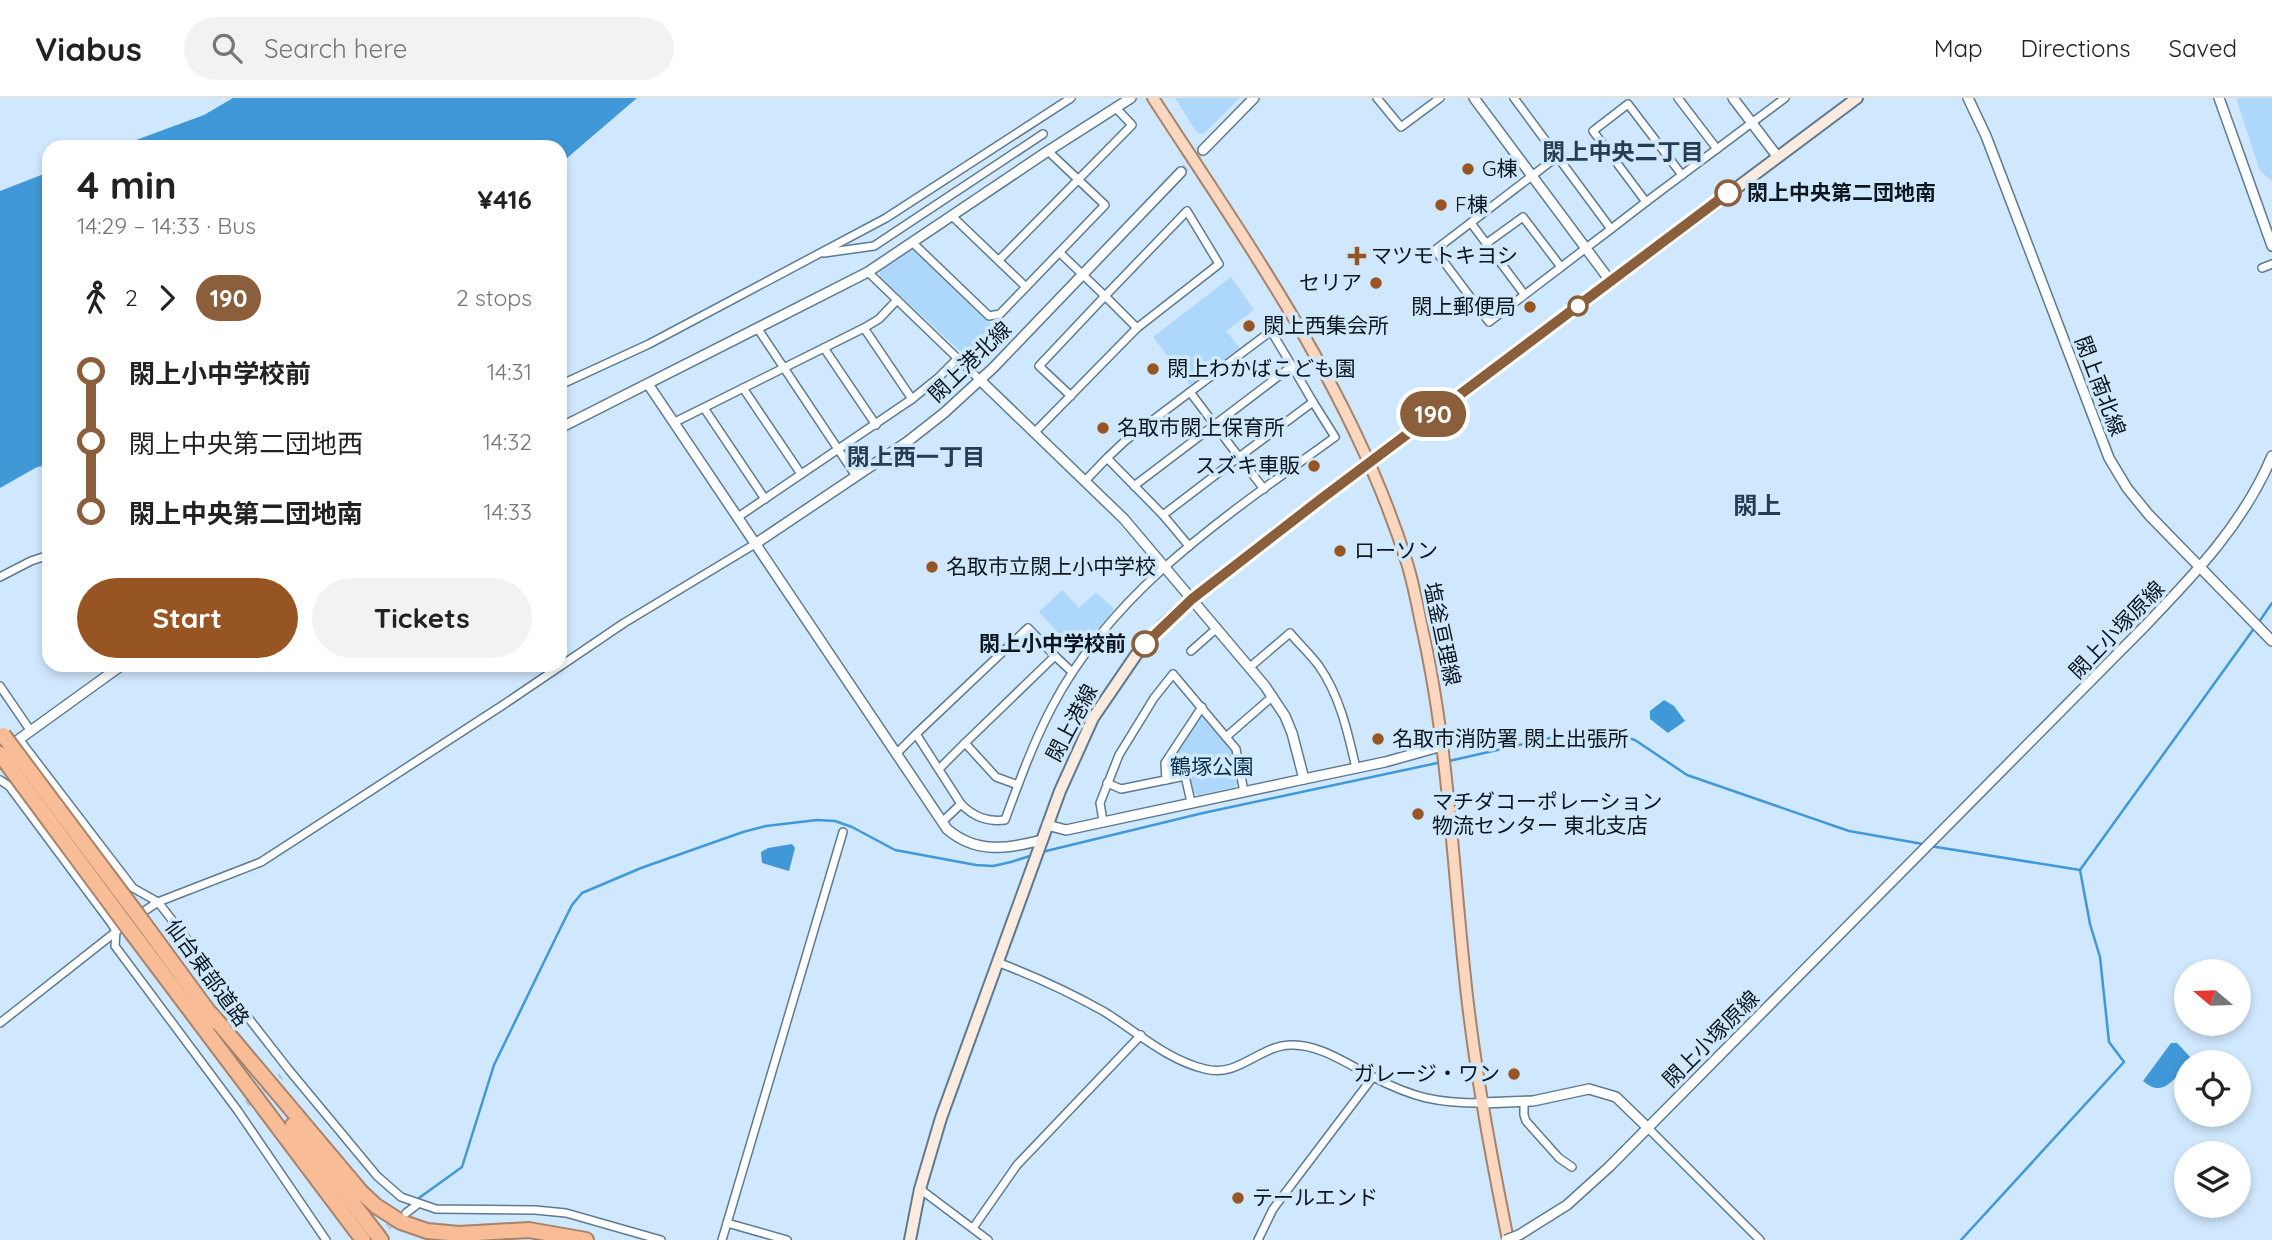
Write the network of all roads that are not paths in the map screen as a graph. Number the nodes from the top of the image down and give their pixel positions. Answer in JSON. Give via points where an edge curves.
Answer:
{"nodes":[{"id":1,"x":1071,"y":98,"type":"edge"},
{"id":2,"x":1131,"y":98,"type":"edge"},
{"id":3,"x":1153,"y":98,"type":"edge"},
{"id":4,"x":1255,"y":98,"type":"edge"},
{"id":5,"x":1377,"y":98,"type":"edge"},
{"id":6,"x":1474,"y":98,"type":"edge"},
{"id":7,"x":1514,"y":98,"type":"edge"},
{"id":8,"x":1678,"y":98,"type":"edge"},
{"id":9,"x":1733,"y":98,"type":"edge"},
{"id":10,"x":1785,"y":98,"type":"edge"},
{"id":11,"x":1857,"y":98,"type":"edge"},
{"id":12,"x":1968,"y":98,"type":"edge"},
{"id":13,"x":2220,"y":98,"type":"edge"},
{"id":14,"x":1437,"y":99,"type":"edge"},
{"id":15,"x":1116,"y":108,"type":"junction"},
{"id":16,"x":1752,"y":123,"type":"junction"},
{"id":17,"x":1043,"y":134,"type":"dead end"},
{"id":18,"x":1717,"y":149,"type":"junction"},
{"id":19,"x":1203,"y":150,"type":"tunnel mouth"},
{"id":20,"x":1048,"y":151,"type":"junction"},
{"id":21,"x":1558,"y":156,"type":"junction"},
{"id":22,"x":1777,"y":156,"type":"junction"},
{"id":23,"x":1181,"y":172,"type":"tunnel mouth"},
{"id":24,"x":1682,"y":175,"type":"junction"},
{"id":25,"x":1532,"y":176,"type":"junction"},
{"id":26,"x":1079,"y":180,"type":"junction"},
{"id":27,"x":1646,"y":202,"type":"junction"},
{"id":28,"x":952,"y":216,"type":"junction"},
{"id":29,"x":1471,"y":223,"type":"junction"},
{"id":30,"x":1611,"y":229,"type":"junction"},
{"id":31,"x":913,"y":243,"type":"junction"},
{"id":32,"x":1488,"y":243,"type":"junction"},
{"id":33,"x":2272,"y":246,"type":"edge"},
{"id":34,"x":1586,"y":248,"type":"junction"},
{"id":35,"x":1060,"y":253,"type":"junction"},
{"id":36,"x":817,"y":254,"type":"junction"},
{"id":37,"x":999,"y":260,"type":"junction"},
{"id":38,"x":2272,"y":264,"type":"edge"},
{"id":39,"x":1561,"y":267,"type":"junction"},
{"id":40,"x":2262,"y":268,"type":"dead end"},
{"id":41,"x":869,"y":272,"type":"junction"},
{"id":42,"x":1082,"y":274,"type":"junction"},
{"id":43,"x":1611,"y":282,"type":"junction"},
{"id":44,"x":1026,"y":287,"type":"junction"},
{"id":45,"x":1524,"y":294,"type":"junction"},
{"id":46,"x":1105,"y":296,"type":"junction"},
{"id":47,"x":897,"y":300,"type":"junction"},
{"id":48,"x":864,"y":328,"type":"junction"},
{"id":49,"x":1137,"y":328,"type":"junction"},
{"id":50,"x":758,"y":329,"type":"junction"},
{"id":51,"x":824,"y":348,"type":"junction"},
{"id":52,"x":958,"y":358,"type":"junction"},
{"id":53,"x":1292,"y":366,"type":"junction"},
{"id":54,"x":783,"y":367,"type":"junction"},
{"id":55,"x":981,"y":380,"type":"junction"},
{"id":56,"x":567,"y":382,"type":"edge"},
{"id":57,"x":648,"y":384,"type":"junction"},
{"id":58,"x":743,"y":388,"type":"junction"},
{"id":59,"x":1190,"y":392,"type":"junction"},
{"id":60,"x":1071,"y":396,"type":"junction"},
{"id":61,"x":912,"y":399,"type":"junction"},
{"id":62,"x":1313,"y":402,"type":"junction"},
{"id":63,"x":704,"y":408,"type":"junction"},
{"id":64,"x":675,"y":422,"type":"junction"},
{"id":65,"x":567,"y":424,"type":"edge"},
{"id":66,"x":1214,"y":424,"type":"junction"},
{"id":67,"x":876,"y":425,"type":"junction"},
{"id":68,"x":1035,"y":432,"type":"junction"},
{"id":69,"x":838,"y":449,"type":"junction"},
{"id":70,"x":2272,"y":456,"type":"edge"},
{"id":71,"x":1239,"y":457,"type":"junction"},
{"id":72,"x":1107,"y":458,"type":"junction"},
{"id":73,"x":1370,"y":463,"type":"junction"},
{"id":74,"x":802,"y":474,"type":"junction"},
{"id":75,"x":856,"y":476,"type":"junction"},
{"id":76,"x":1085,"y":481,"type":"junction"},
{"id":77,"x":1134,"y":486,"type":"junction"},
{"id":78,"x":1264,"y":489,"type":"junction"},
{"id":79,"x":765,"y":499,"type":"junction"},
{"id":80,"x":1163,"y":514,"type":"junction"},
{"id":81,"x":738,"y":517,"type":"junction"},
{"id":82,"x":755,"y":544,"type":"junction"},
{"id":83,"x":1189,"y":545,"type":"junction"},
{"id":84,"x":42,"y":557,"type":"edge"},
{"id":85,"x":1165,"y":565,"type":"junction"},
{"id":86,"x":2201,"y":568,"type":"junction"},
{"id":87,"x":0,"y":577,"type":"edge"},
{"id":88,"x":1192,"y":599,"type":"junction"},
{"id":89,"x":1217,"y":628,"type":"junction"},
{"id":90,"x":2269,"y":638,"type":"edge"},
{"id":91,"x":1191,"y":651,"type":"dead end"},
{"id":92,"x":1055,"y":656,"type":"junction"},
{"id":93,"x":567,"y":662,"type":"edge"},
{"id":94,"x":1250,"y":667,"type":"junction"},
{"id":95,"x":112,"y":672,"type":"edge"},
{"id":96,"x":552,"y":672,"type":"edge"},
{"id":97,"x":1072,"y":673,"type":"junction"},
{"id":98,"x":0,"y":685,"type":"edge"},
{"id":99,"x":1273,"y":696,"type":"junction"},
{"id":100,"x":1202,"y":707,"type":"junction"},
{"id":101,"x":30,"y":730,"type":"junction"},
{"id":102,"x":2,"y":733,"type":"edge"},
{"id":103,"x":916,"y":734,"type":"junction"},
{"id":104,"x":1226,"y":737,"type":"junction"},
{"id":105,"x":19,"y":739,"type":"junction"},
{"id":106,"x":965,"y":743,"type":"junction"},
{"id":107,"x":0,"y":754,"type":"edge"},
{"id":108,"x":896,"y":754,"type":"junction"},
{"id":109,"x":1443,"y":756,"type":"junction"},
{"id":110,"x":1356,"y":768,"type":"junction"},
{"id":111,"x":939,"y":769,"type":"junction"},
{"id":112,"x":1304,"y":779,"type":"junction"},
{"id":113,"x":0,"y":780,"type":"edge"},
{"id":114,"x":1166,"y":780,"type":"junction"},
{"id":115,"x":1107,"y":783,"type":"junction"},
{"id":116,"x":1018,"y":785,"type":"junction"},
{"id":117,"x":1244,"y":792,"type":"junction"},
{"id":118,"x":1191,"y":802,"type":"junction"},
{"id":119,"x":961,"y":804,"type":"junction"},
{"id":120,"x":1103,"y":821,"type":"junction"},
{"id":121,"x":942,"y":822,"type":"junction"},
{"id":122,"x":1047,"y":825,"type":"junction"},
{"id":123,"x":843,"y":832,"type":"dead end"},
{"id":124,"x":1039,"y":849,"type":"junction"},
{"id":125,"x":158,"y":902,"type":"junction"},
{"id":126,"x":130,"y":927,"type":"junction"},
{"id":127,"x":997,"y":962,"type":"junction"},
{"id":128,"x":212,"y":1015,"type":"junction"},
{"id":129,"x":0,"y":1023,"type":"edge"},
{"id":130,"x":1141,"y":1035,"type":"junction"},
{"id":131,"x":289,"y":1070,"type":"junction"},
{"id":132,"x":281,"y":1076,"type":"tunnel mouth"},
{"id":133,"x":1373,"y":1077,"type":"junction"},
{"id":134,"x":1524,"y":1101,"type":"junction"},
{"id":135,"x":1482,"y":1103,"type":"junction"},
{"id":136,"x":247,"y":1104,"type":"tunnel mouth"},
{"id":137,"x":238,"y":1111,"type":"junction"},
{"id":138,"x":1648,"y":1128,"type":"junction"},
{"id":139,"x":297,"y":1153,"type":"junction"},
{"id":140,"x":1572,"y":1167,"type":"dead end"},
{"id":141,"x":920,"y":1189,"type":"junction"},
{"id":142,"x":418,"y":1204,"type":"junction"},
{"id":143,"x":406,"y":1213,"type":"tunnel mouth"},
{"id":144,"x":727,"y":1223,"type":"junction"},
{"id":145,"x":974,"y":1228,"type":"junction"},
{"id":146,"x":326,"y":1240,"type":"edge"},
{"id":147,"x":355,"y":1240,"type":"edge"},
{"id":148,"x":363,"y":1240,"type":"edge"},
{"id":149,"x":381,"y":1240,"type":"edge"},
{"id":150,"x":586,"y":1240,"type":"edge"},
{"id":151,"x":661,"y":1240,"type":"edge"},
{"id":152,"x":722,"y":1240,"type":"edge"},
{"id":153,"x":787,"y":1240,"type":"edge"},
{"id":154,"x":910,"y":1240,"type":"edge"},
{"id":155,"x":988,"y":1240,"type":"edge"},
{"id":156,"x":1258,"y":1240,"type":"edge"},
{"id":157,"x":1507,"y":1240,"type":"edge"},
{"id":158,"x":1760,"y":1240,"type":"edge"}],
"edges":[{"from":1,"to":36,"type":"street","via":[[886,218]]},
{"from":2,"to":15,"type":"street"},
{"from":3,"to":73,"type":"main road","name":"塩釜亘理線","via":[[1334,388]]},
{"from":4,"to":19,"type":"street"},
{"from":5,"to":14,"type":"street","via":[[1401,127]]},
{"from":6,"to":25,"type":"street"},
{"from":7,"to":21,"type":"street"},
{"from":8,"to":18,"type":"street"},
{"from":9,"to":16,"type":"street"},
{"from":10,"to":16,"type":"street"},
{"from":11,"to":22,"type":"main road","name":"閖上港線"},
{"from":12,"to":86,"type":"street","name":"閖上南北線","via":[[2109,458],[2149,515]]},
{"from":13,"to":33,"type":"street"},
{"from":15,"to":20,"type":"street"},
{"from":15,"to":26,"type":"street","via":[[1132,125]]},
{"from":16,"to":18,"type":"street"},
{"from":16,"to":22,"type":"street"},
{"from":17,"to":36,"type":"street","via":[[874,246]]},
{"from":18,"to":24,"type":"street"},
{"from":20,"to":26,"type":"street"},
{"from":20,"to":28,"type":"street"},
{"from":21,"to":25,"type":"street"},
{"from":21,"to":30,"type":"street"},
{"from":22,"to":43,"type":"main road","name":"閖上港線"},
{"from":23,"to":42,"type":"street","name":"閖上港北線"},
{"from":24,"to":27,"type":"street"},
{"from":24,"to":27,"type":"street","via":[[1628,104],[1593,131]]},
{"from":25,"to":29,"type":"street"},
{"from":25,"to":34,"type":"street"},
{"from":26,"to":35,"type":"street","via":[[1105,205]]},
{"from":26,"to":37,"type":"street"},
{"from":27,"to":30,"type":"street"},
{"from":28,"to":31,"type":"street"},
{"from":28,"to":37,"type":"street"},
{"from":29,"to":32,"type":"street"},
{"from":29,"to":45,"type":"street","via":[[1435,250],[1489,322]]},
{"from":30,"to":34,"type":"street"},
{"from":31,"to":41,"type":"street"},
{"from":31,"to":44,"type":"street","via":[[989,316],[1000,314]]},
{"from":32,"to":39,"type":"street","via":[[1523,217]]},
{"from":32,"to":45,"type":"street"},
{"from":34,"to":39,"type":"street"},
{"from":34,"to":43,"type":"street"},
{"from":35,"to":42,"type":"street"},
{"from":35,"to":44,"type":"street"},
{"from":36,"to":56,"type":"street","via":[[649,344]]},
{"from":37,"to":44,"type":"street"},
{"from":38,"to":40,"type":"street"},
{"from":39,"to":45,"type":"street"},
{"from":41,"to":47,"type":"street"},
{"from":41,"to":50,"type":"street"},
{"from":42,"to":46,"type":"street"},
{"from":42,"to":55,"type":"street","name":"閖上港北線"},
{"from":43,"to":73,"type":"main road","name":"閖上港線"},
{"from":46,"to":49,"type":"street"},
{"from":46,"to":49,"type":"street","via":[[1187,211],[1219,264]]},
{"from":46,"to":60,"type":"street","via":[[1039,366]]},
{"from":47,"to":48,"type":"street"},
{"from":47,"to":52,"type":"street"},
{"from":48,"to":51,"type":"street"},
{"from":48,"to":61,"type":"street"},
{"from":49,"to":60,"type":"street"},
{"from":50,"to":54,"type":"street"},
{"from":50,"to":57,"type":"street"},
{"from":51,"to":54,"type":"street"},
{"from":51,"to":67,"type":"street"},
{"from":52,"to":55,"type":"street"},
{"from":52,"to":61,"type":"street"},
{"from":53,"to":59,"type":"street","via":[[1270,331]]},
{"from":53,"to":62,"type":"street"},
{"from":53,"to":66,"type":"street"},
{"from":54,"to":58,"type":"street"},
{"from":54,"to":69,"type":"street"},
{"from":55,"to":68,"type":"street"},
{"from":55,"to":75,"type":"street","name":"閖上港北線","via":[[916,435]]},
{"from":57,"to":64,"type":"street"},
{"from":57,"to":65,"type":"street"},
{"from":58,"to":63,"type":"street"},
{"from":58,"to":74,"type":"street"},
{"from":59,"to":66,"type":"street"},
{"from":59,"to":72,"type":"street"},
{"from":60,"to":68,"type":"street"},
{"from":61,"to":67,"type":"street"},
{"from":62,"to":71,"type":"street"},
{"from":62,"to":78,"type":"street","via":[[1335,437]]},
{"from":63,"to":64,"type":"street"},
{"from":63,"to":79,"type":"street"},
{"from":64,"to":81,"type":"street"},
{"from":66,"to":71,"type":"street"},
{"from":66,"to":77,"type":"street"},
{"from":67,"to":69,"type":"street"},
{"from":68,"to":76,"type":"street"},
{"from":69,"to":74,"type":"street"},
{"from":69,"to":75,"type":"street"},
{"from":70,"to":86,"type":"street","name":"閖上小塚原線","via":[[2240,517]]},
{"from":71,"to":78,"type":"street"},
{"from":71,"to":80,"type":"street"},
{"from":72,"to":76,"type":"street"},
{"from":72,"to":77,"type":"street"},
{"from":73,"to":88,"type":"main road","name":"閖上港線"},
{"from":73,"to":109,"type":"main road","name":"塩釜亘理線","via":[[1408,565],[1428,653]]},
{"from":74,"to":79,"type":"street"},
{"from":75,"to":82,"type":"street","name":"閖上港北線"},
{"from":76,"to":85,"type":"street"},
{"from":77,"to":80,"type":"street"},
{"from":78,"to":83,"type":"street"},
{"from":79,"to":81,"type":"street"},
{"from":80,"to":83,"type":"street"},
{"from":81,"to":82,"type":"street"},
{"from":82,"to":93,"type":"street"},
{"from":82,"to":108,"type":"street"},
{"from":83,"to":85,"type":"street"},
{"from":84,"to":87,"type":"street"},
{"from":85,"to":88,"type":"street"},
{"from":85,"to":97,"type":"street","via":[[1115,616]]},
{"from":86,"to":90,"type":"street","name":"閖上南北線"},
{"from":86,"to":138,"type":"street","name":"閖上小塚原線"},
{"from":88,"to":89,"type":"street"},
{"from":88,"to":122,"type":"main road","name":"閖上港線","via":[[1149,639],[1103,701],[1072,761]]},
{"from":89,"to":91,"type":"street"},
{"from":89,"to":94,"type":"street"},
{"from":92,"to":97,"type":"street"},
{"from":92,"to":103,"type":"street","via":[[1028,628]]},
{"from":92,"to":106,"type":"street"},
{"from":94,"to":99,"type":"street"},
{"from":94,"to":110,"type":"street","via":[[1290,633],[1319,666],[1335,695]]},
{"from":95,"to":101,"type":"street"},
{"from":96,"to":125,"type":"street","via":[[261,862]]},
{"from":97,"to":116,"type":"street","via":[[1033,744]]},
{"from":98,"to":101,"type":"street"},
{"from":99,"to":104,"type":"street"},
{"from":99,"to":112,"type":"street","via":[[1292,733]]},
{"from":100,"to":104,"type":"street"},
{"from":100,"to":114,"type":"street","via":[[1164,763]]},
{"from":100,"to":115,"type":"street","via":[[1173,674],[1133,730]]},
{"from":101,"to":105,"type":"street"},
{"from":102,"to":126,"type":"highway","name":"仙台東部道路","bridge":true},
{"from":103,"to":108,"type":"street"},
{"from":103,"to":111,"type":"street"},
{"from":104,"to":117,"type":"street","via":[[1236,749]]},
{"from":105,"to":107,"type":"street"},
{"from":105,"to":125,"type":"street","via":[[133,887]]},
{"from":106,"to":111,"type":"street"},
{"from":106,"to":116,"type":"street","via":[[996,777]]},
{"from":107,"to":126,"type":"highway","name":"仙台東部道路","bridge":true},
{"from":108,"to":121,"type":"street"},
{"from":109,"to":110,"type":"street"},
{"from":109,"to":135,"type":"main road","name":"塩釜亘理線"},
{"from":110,"to":112,"type":"street"},
{"from":111,"to":119,"type":"street"},
{"from":112,"to":117,"type":"street"},
{"from":113,"to":126,"type":"street"},
{"from":114,"to":115,"type":"street","via":[[1121,789]]},
{"from":114,"to":118,"type":"street","via":[[1185,776]]},
{"from":115,"to":120,"type":"street","via":[[1100,803]]},
{"from":116,"to":119,"type":"street","via":[[1005,820],[980,818]]},
{"from":117,"to":118,"type":"street"},
{"from":118,"to":120,"type":"street"},
{"from":119,"to":121,"type":"street"},
{"from":120,"to":122,"type":"street","via":[[1063,830]]},
{"from":121,"to":124,"type":"street","via":[[956,836],[988,848]]},
{"from":122,"to":124,"type":"main road","name":"閖上港線"},
{"from":123,"to":144,"type":"street"},
{"from":124,"to":127,"type":"main road","name":"閖上港線"},
{"from":125,"to":126,"type":"street"},
{"from":125,"to":131,"type":"street"},
{"from":126,"to":128,"type":"highway","name":"仙台東部道路"},
{"from":126,"to":129,"type":"street"},
{"from":126,"to":137,"type":"street","via":[[116,946]]},
{"from":126,"to":139,"type":"highway","name":"仙台東部道路"},
{"from":127,"to":130,"type":"street","via":[[1068,991]]},
{"from":127,"to":141,"type":"main road","name":"閖上港線"},
{"from":128,"to":149,"type":"highway","name":"仙台東部道路"},
{"from":128,"to":150,"type":"highway","via":[[361,1192],[401,1222],[441,1233],[529,1230]]},
{"from":130,"to":133,"type":"street","via":[[1208,1071],[1236,1068],[1279,1047],[1295,1045],[1318,1050]]},
{"from":130,"to":145,"type":"street","via":[[1017,1165]]},
{"from":131,"to":132,"type":"street"},
{"from":131,"to":142,"type":"street","via":[[377,1176],[401,1197]]},
{"from":133,"to":135,"type":"street","via":[[1422,1098]]},
{"from":133,"to":156,"type":"street","via":[[1273,1209]]},
{"from":134,"to":135,"type":"street"},
{"from":134,"to":138,"type":"street","via":[[1589,1089],[1602,1091],[1616,1097]]},
{"from":134,"to":140,"type":"street","via":[[1527,1121]]},
{"from":135,"to":157,"type":"main road","name":"塩釜亘理線"},
{"from":136,"to":137,"type":"street"},
{"from":137,"to":146,"type":"street"},
{"from":138,"to":157,"type":"street","name":"閖上小塚原線","bridge":true,"via":[[1567,1205]]},
{"from":138,"to":158,"type":"street"},
{"from":139,"to":147,"type":"highway"},
{"from":139,"to":148,"type":"highway","name":"仙台東部道路"},
{"from":141,"to":145,"type":"street"},
{"from":141,"to":154,"type":"main road","name":"閖上港線"},
{"from":142,"to":143,"type":"street"},
{"from":142,"to":151,"type":"street","via":[[436,1209],[566,1213]]},
{"from":144,"to":152,"type":"street"},
{"from":144,"to":153,"type":"street"},
{"from":145,"to":155,"type":"street"}]}
